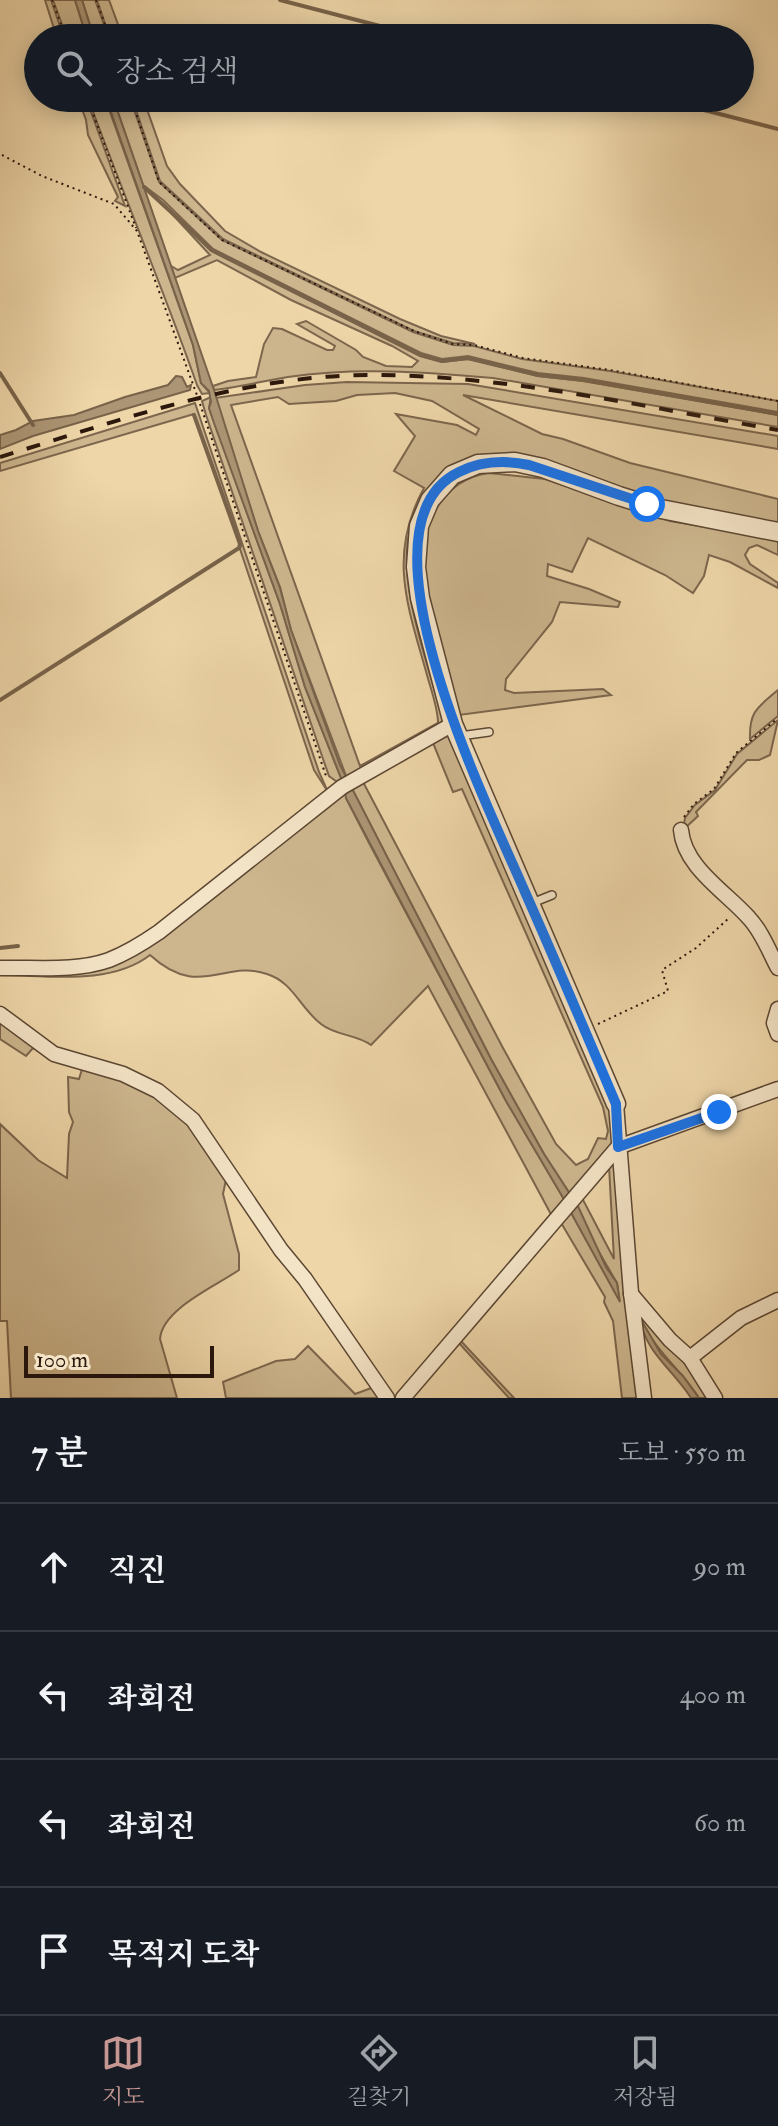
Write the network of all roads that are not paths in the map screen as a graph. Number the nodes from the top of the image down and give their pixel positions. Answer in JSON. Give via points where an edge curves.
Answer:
{"nodes":[{"id":1,"x":778,"y":532,"type":"edge"},
{"id":2,"x":456,"y":730,"type":"junction"},
{"id":3,"x":489,"y":732,"type":"dead end"},
{"id":4,"x":681,"y":830,"type":"road end"},
{"id":5,"x":552,"y":895,"type":"dead end"},
{"id":6,"x":530,"y":904,"type":"junction"},
{"id":7,"x":0,"y":968,"type":"edge"},
{"id":8,"x":778,"y":968,"type":"edge"},
{"id":9,"x":778,"y":1009,"type":"edge"},
{"id":10,"x":0,"y":1014,"type":"edge"},
{"id":11,"x":778,"y":1034,"type":"edge"},
{"id":12,"x":778,"y":1089,"type":"edge"},
{"id":13,"x":616,"y":1104,"type":"joint"},
{"id":14,"x":618,"y":1147,"type":"junction"},
{"id":15,"x":631,"y":1293,"type":"junction"},
{"id":16,"x":778,"y":1300,"type":"edge"},
{"id":17,"x":690,"y":1358,"type":"junction"},
{"id":18,"x":387,"y":1398,"type":"edge"},
{"id":19,"x":403,"y":1398,"type":"edge"},
{"id":20,"x":644,"y":1398,"type":"edge"},
{"id":21,"x":715,"y":1398,"type":"edge"}],
"edges":[{"from":1,"to":2,"type":"street","via":[[661,509],[515,462],[478,464],[452,475],[424,512],[416,553],[425,622]]},
{"from":2,"to":3,"type":"lane"},
{"from":2,"to":6,"type":"street"},
{"from":2,"to":7,"type":"street","via":[[344,787],[132,949],[108,961],[79,966]]},
{"from":4,"to":8,"type":"street","via":[[692,859],[760,933]]},
{"from":5,"to":6,"type":"lane"},
{"from":6,"to":13,"type":"street"},
{"from":9,"to":11,"type":"street"},
{"from":10,"to":18,"type":"street","via":[[54,1054],[141,1082],[193,1120]]},
{"from":12,"to":14,"type":"street"},
{"from":13,"to":14,"type":"street"},
{"from":14,"to":15,"type":"street"},
{"from":14,"to":19,"type":"street"},
{"from":15,"to":17,"type":"street"},
{"from":15,"to":20,"type":"street"},
{"from":16,"to":17,"type":"street","via":[[741,1318]]},
{"from":17,"to":21,"type":"street"}]}
